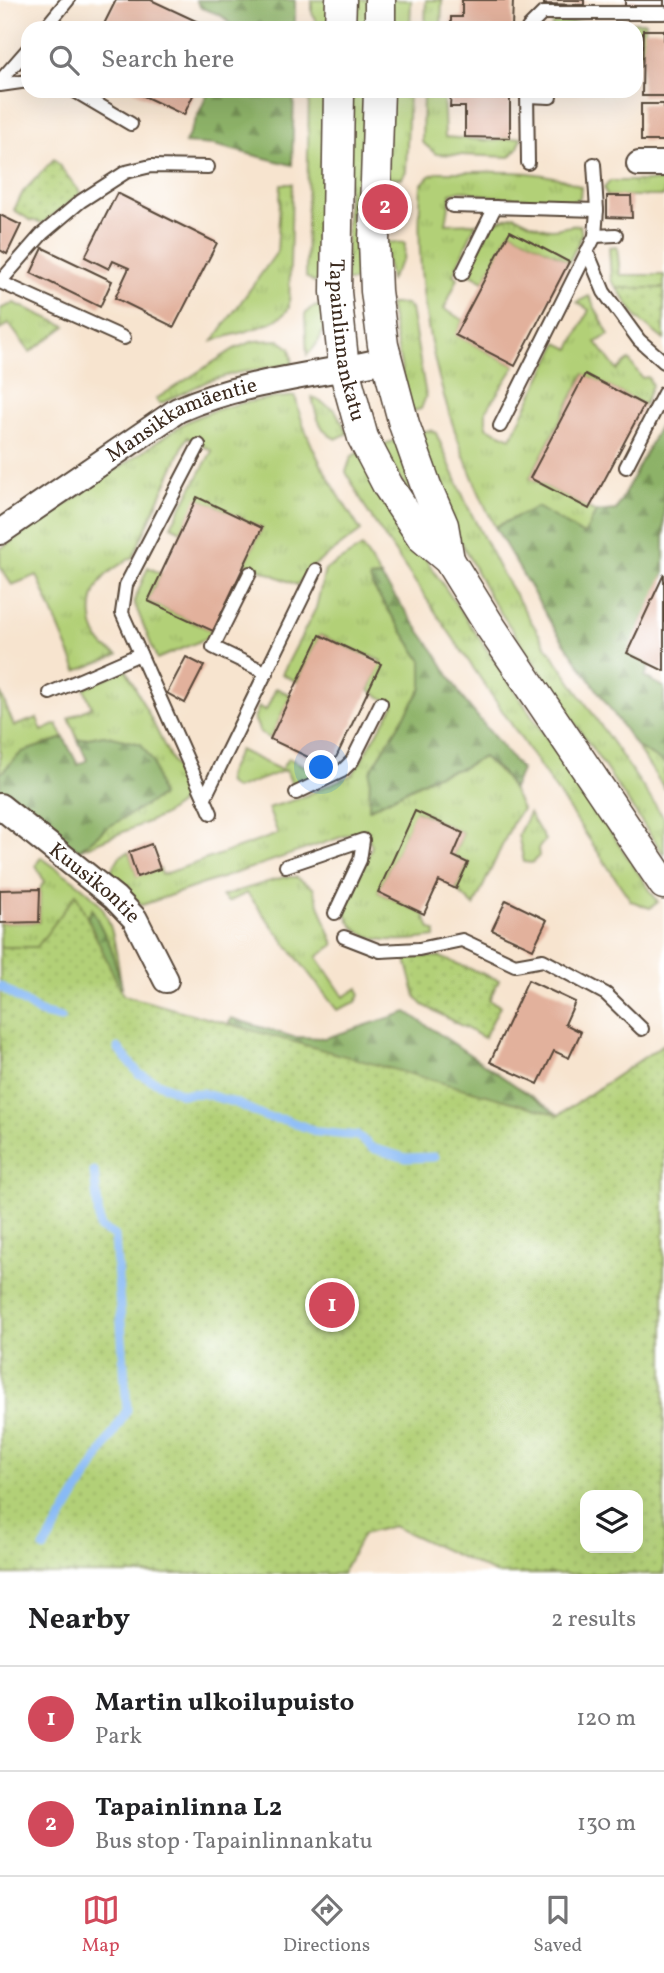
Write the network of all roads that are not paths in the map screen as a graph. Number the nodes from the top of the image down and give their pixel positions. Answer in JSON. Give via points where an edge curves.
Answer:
{"nodes":[{"id":1,"x":68,"y":0,"type":"edge"},
{"id":2,"x":341,"y":0,"type":"edge"},
{"id":3,"x":380,"y":0,"type":"edge"},
{"id":4,"x":664,"y":13,"type":"edge"},
{"id":5,"x":51,"y":21,"type":"edge"},
{"id":6,"x":340,"y":21,"type":"edge"},
{"id":7,"x":380,"y":21,"type":"edge"},
{"id":8,"x":535,"y":21,"type":"edge"},
{"id":9,"x":21,"y":58,"type":"edge"},
{"id":10,"x":21,"y":81,"type":"edge"},
{"id":11,"x":0,"y":83,"type":"edge"},
{"id":12,"x":87,"y":98,"type":"edge"},
{"id":13,"x":339,"y":98,"type":"edge"},
{"id":14,"x":379,"y":98,"type":"edge"},
{"id":15,"x":527,"y":98,"type":"edge"},
{"id":16,"x":131,"y":124,"type":"dead end"},
{"id":17,"x":528,"y":163,"type":"dead end"},
{"id":18,"x":594,"y":164,"type":"dead end"},
{"id":19,"x":639,"y":164,"type":"dead end"},
{"id":20,"x":664,"y":164,"type":"edge"},
{"id":21,"x":208,"y":167,"type":"dead end"},
{"id":22,"x":452,"y":206,"type":"dead end"},
{"id":23,"x":495,"y":207,"type":"junction"},
{"id":24,"x":597,"y":210,"type":"junction"},
{"id":25,"x":616,"y":235,"type":"dead end"},
{"id":26,"x":595,"y":236,"type":"junction"},
{"id":27,"x":587,"y":251,"type":"junction"},
{"id":28,"x":462,"y":274,"type":"dead end"},
{"id":29,"x":0,"y":282,"type":"edge"},
{"id":30,"x":124,"y":338,"type":"dead end"},
{"id":31,"x":387,"y":360,"type":"junction"},
{"id":32,"x":664,"y":362,"type":"edge"},
{"id":33,"x":344,"y":369,"type":"junction"},
{"id":34,"x":664,"y":393,"type":"edge"},
{"id":35,"x":500,"y":426,"type":"dead end"},
{"id":36,"x":199,"y":445,"type":"dead end"},
{"id":37,"x":626,"y":467,"type":"dead end"},
{"id":38,"x":0,"y":532,"type":"edge"},
{"id":39,"x":449,"y":560,"type":"junction"},
{"id":40,"x":316,"y":570,"type":"dead end"},
{"id":41,"x":250,"y":573,"type":"dead end"},
{"id":42,"x":140,"y":654,"type":"junction"},
{"id":43,"x":267,"y":673,"type":"junction"},
{"id":44,"x":50,"y":693,"type":"dead end"},
{"id":45,"x":381,"y":703,"type":"dead end"},
{"id":46,"x":296,"y":793,"type":"dead end"},
{"id":47,"x":204,"y":799,"type":"junction"},
{"id":48,"x":0,"y":806,"type":"edge"},
{"id":49,"x":211,"y":813,"type":"dead end"},
{"id":50,"x":286,"y":866,"type":"dead end"},
{"id":51,"x":664,"y":884,"type":"edge"},
{"id":52,"x":335,"y":913,"type":"dead end"},
{"id":53,"x":344,"y":937,"type":"dead end"},
{"id":54,"x":166,"y":980,"type":"dead end"},
{"id":55,"x":642,"y":1029,"type":"dead end"}],
"edges":[{"from":1,"to":5,"type":"lane"},
{"from":2,"to":6,"type":"street"},
{"from":3,"to":7,"type":"street"},
{"from":4,"to":8,"type":"lane","via":[[543,12]]},
{"from":9,"to":11,"type":"lane"},
{"from":10,"to":11,"type":"lane"},
{"from":12,"to":16,"type":"lane"},
{"from":13,"to":33,"type":"street","name":"Tapainlinnankatu","via":[[336,292]]},
{"from":14,"to":31,"type":"street","name":"Tapainlinnankatu","via":[[374,241]]},
{"from":15,"to":17,"type":"lane"},
{"from":18,"to":24,"type":"lane"},
{"from":19,"to":20,"type":"street"},
{"from":21,"to":29,"type":"lane","via":[[151,166],[126,172],[42,234]]},
{"from":22,"to":23,"type":"lane"},
{"from":23,"to":24,"type":"lane"},
{"from":23,"to":28,"type":"lane"},
{"from":24,"to":26,"type":"lane"},
{"from":25,"to":26,"type":"lane"},
{"from":26,"to":27,"type":"lane"},
{"from":27,"to":32,"type":"lane","via":[[604,292],[639,340]]},
{"from":27,"to":35,"type":"lane"},
{"from":29,"to":30,"type":"lane"},
{"from":31,"to":33,"type":"street","name":"Mansikkamäentie"},
{"from":31,"to":39,"type":"street","name":"Tapainlinnankatu","via":[[404,424],[443,525]]},
{"from":33,"to":38,"type":"street","name":"Mansikkamäentie","via":[[246,387],[178,410]]},
{"from":33,"to":39,"type":"street","name":"Tapainlinnankatu","via":[[363,439],[388,486],[422,537]]},
{"from":34,"to":37,"type":"lane"},
{"from":36,"to":42,"type":"lane","via":[[126,585],[122,612]]},
{"from":39,"to":51,"type":"street","name":"Tapainlinnankatu"},
{"from":40,"to":43,"type":"lane"},
{"from":41,"to":43,"type":"lane","via":[[213,647]]},
{"from":42,"to":44,"type":"lane"},
{"from":42,"to":47,"type":"lane"},
{"from":43,"to":47,"type":"lane"},
{"from":45,"to":46,"type":"lane","via":[[352,761],[342,771]]},
{"from":47,"to":49,"type":"lane"},
{"from":48,"to":54,"type":"street","name":"Kuusikontie","via":[[115,898],[135,919]]},
{"from":50,"to":52,"type":"lane","via":[[363,840],[360,860]]},
{"from":53,"to":55,"type":"lane","via":[[380,951],[462,940],[515,965],[543,960],[606,994]]}]}
